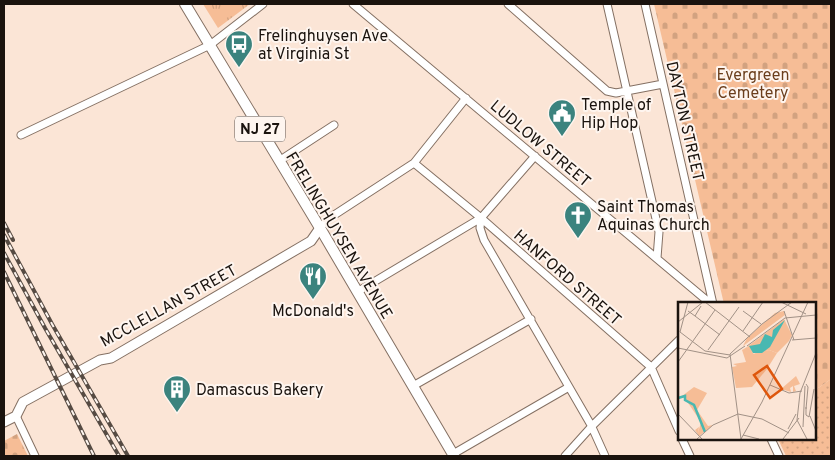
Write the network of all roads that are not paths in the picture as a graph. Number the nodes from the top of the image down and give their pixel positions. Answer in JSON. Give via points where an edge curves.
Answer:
{"nodes":[{"id":1,"x":185,"y":4,"type":"edge"},
{"id":2,"x":263,"y":4,"type":"edge"},
{"id":3,"x":353,"y":4,"type":"edge"},
{"id":4,"x":508,"y":4,"type":"edge"},
{"id":5,"x":607,"y":4,"type":"edge"},
{"id":6,"x":645,"y":4,"type":"edge"},
{"id":7,"x":210,"y":45,"type":"junction"},
{"id":8,"x":663,"y":84,"type":"junction"},
{"id":9,"x":628,"y":90,"type":"junction"},
{"id":10,"x":466,"y":98,"type":"junction"},
{"id":11,"x":334,"y":125,"type":"dead end"},
{"id":12,"x":21,"y":135,"type":"dead end"},
{"id":13,"x":535,"y":156,"type":"junction"},
{"id":14,"x":279,"y":161,"type":"junction"},
{"id":15,"x":414,"y":163,"type":"junction"},
{"id":16,"x":480,"y":218,"type":"junction"},
{"id":17,"x":320,"y":228,"type":"junction"},
{"id":18,"x":656,"y":258,"type":"junction"},
{"id":19,"x":357,"y":292,"type":"junction"},
{"id":20,"x":710,"y":302,"type":"edge"},
{"id":21,"x":712,"y":302,"type":"edge"},
{"id":22,"x":531,"y":319,"type":"junction"},
{"id":23,"x":678,"y":341,"type":"edge"},
{"id":24,"x":651,"y":367,"type":"junction"},
{"id":25,"x":413,"y":386,"type":"junction"},
{"id":26,"x":569,"y":387,"type":"junction"},
{"id":27,"x":16,"y":416,"type":"junction"},
{"id":28,"x":4,"y":422,"type":"edge"},
{"id":29,"x":592,"y":426,"type":"junction"},
{"id":30,"x":678,"y":429,"type":"edge"},
{"id":31,"x":682,"y":440,"type":"edge"},
{"id":32,"x":771,"y":440,"type":"edge"},
{"id":33,"x":453,"y":455,"type":"edge"},
{"id":34,"x":35,"y":456,"type":"edge"},
{"id":35,"x":565,"y":456,"type":"edge"},
{"id":36,"x":605,"y":456,"type":"edge"},
{"id":37,"x":690,"y":456,"type":"edge"},
{"id":38,"x":779,"y":456,"type":"edge"}],
"edges":[{"from":1,"to":7,"type":"main road","name":"FRELINGHUYSEN AVENUE","number":"NJ 27"},
{"from":2,"to":7,"type":"street"},
{"from":3,"to":10,"type":"street","name":"LUDLOW STREET"},
{"from":4,"to":9,"type":"street","via":[[607,91]]},
{"from":5,"to":9,"type":"street"},
{"from":6,"to":8,"type":"street","name":"DAYTON STREET"},
{"from":7,"to":12,"type":"street"},
{"from":7,"to":14,"type":"main road","name":"FRELINGHUYSEN AVENUE","number":"NJ 27"},
{"from":8,"to":9,"type":"street"},
{"from":8,"to":21,"type":"street","name":"DAYTON STREET"},
{"from":9,"to":18,"type":"street","via":[[659,232]]},
{"from":10,"to":13,"type":"street","name":"LUDLOW STREET"},
{"from":10,"to":15,"type":"street"},
{"from":11,"to":14,"type":"street"},
{"from":13,"to":16,"type":"street"},
{"from":13,"to":18,"type":"street","name":"LUDLOW STREET"},
{"from":14,"to":17,"type":"main road","name":"FRELINGHUYSEN AVENUE","number":"NJ 27"},
{"from":15,"to":16,"type":"street","name":"HANFORD STREET"},
{"from":15,"to":17,"type":"street","via":[[328,219]]},
{"from":16,"to":19,"type":"street"},
{"from":16,"to":22,"type":"street","via":[[484,240]]},
{"from":16,"to":24,"type":"street","name":"HANFORD STREET"},
{"from":17,"to":19,"type":"main road","name":"FRELINGHUYSEN AVENUE","number":"NJ 27"},
{"from":17,"to":27,"type":"main road","name":"MCCLELLAN STREET","via":[[312,241],[111,358],[100,360],[23,402]]},
{"from":18,"to":20,"type":"street","name":"LUDLOW STREET"},
{"from":19,"to":25,"type":"main road","name":"FRELINGHUYSEN AVENUE","number":"NJ 27"},
{"from":22,"to":25,"type":"street"},
{"from":22,"to":26,"type":"street"},
{"from":23,"to":24,"type":"street"},
{"from":24,"to":29,"type":"street"},
{"from":24,"to":30,"type":"street","name":"HANFORD STREET"},
{"from":25,"to":33,"type":"main road","name":"FRELINGHUYSEN AVENUE","number":"NJ 27"},
{"from":26,"to":29,"type":"street"},
{"from":26,"to":33,"type":"street"},
{"from":27,"to":28,"type":"main road","name":"MCCLELLAN STREET"},
{"from":27,"to":34,"type":"street"},
{"from":29,"to":35,"type":"street"},
{"from":29,"to":36,"type":"street"},
{"from":31,"to":37,"type":"street"},
{"from":32,"to":38,"type":"street"}]}
